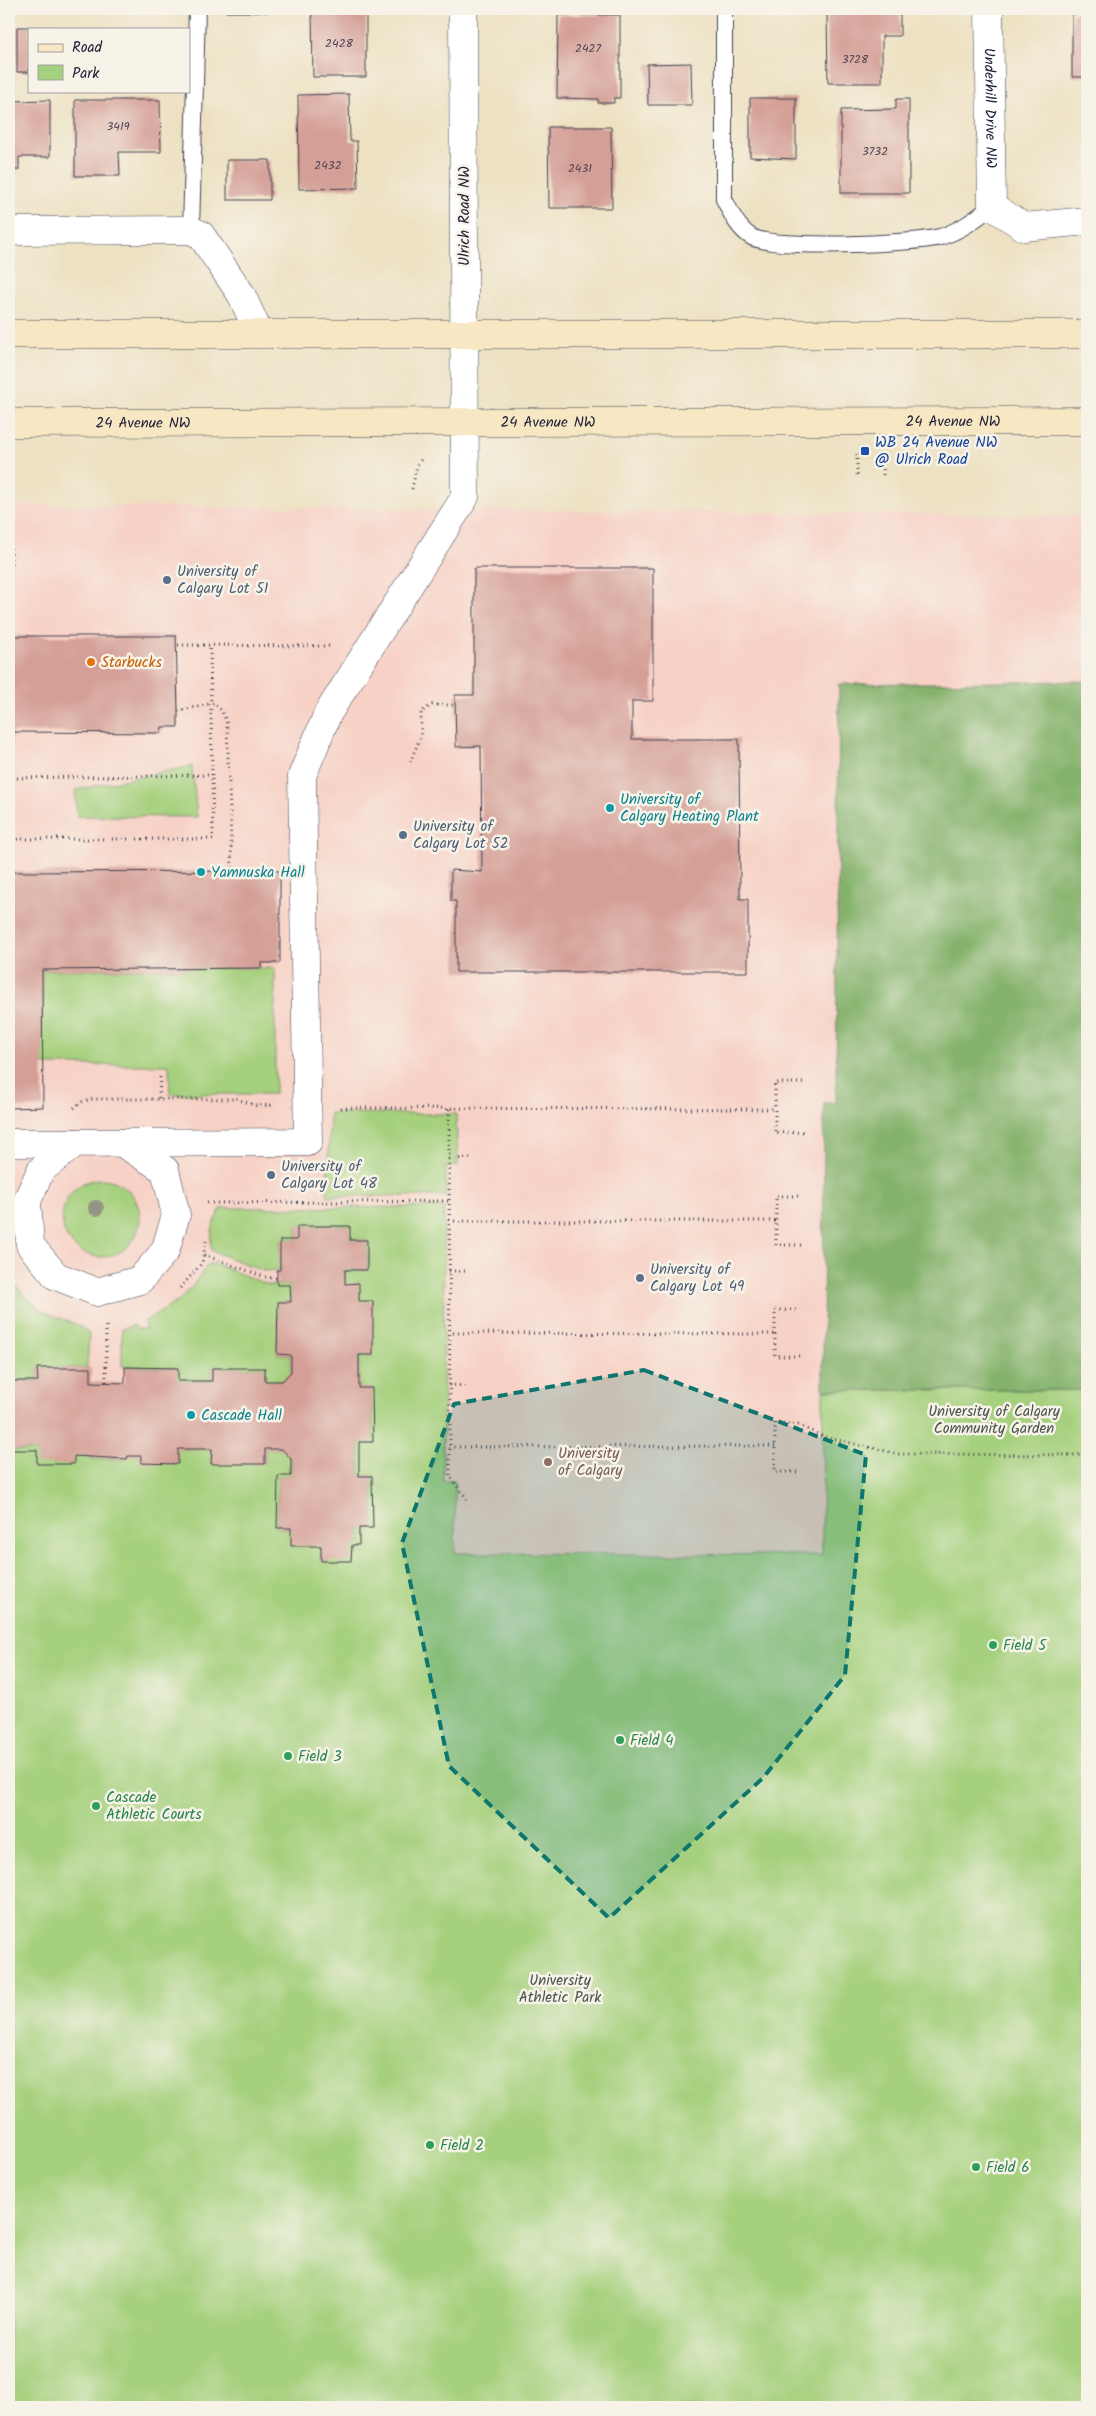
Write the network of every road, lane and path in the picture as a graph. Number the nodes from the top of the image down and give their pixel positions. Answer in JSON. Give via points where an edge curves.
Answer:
{"nodes":[{"id":1,"x":197,"y":9,"type":"edge"},
{"id":2,"x":463,"y":9,"type":"edge"},
{"id":3,"x":724,"y":9,"type":"edge"},
{"id":4,"x":989,"y":9,"type":"edge"},
{"id":5,"x":992,"y":206,"type":"junction"},
{"id":6,"x":1087,"y":221,"type":"edge"},
{"id":7,"x":191,"y":230,"type":"junction"},
{"id":8,"x":9,"y":231,"type":"edge"},
{"id":9,"x":259,"y":333,"type":"junction"},
{"id":10,"x":9,"y":334,"type":"edge"},
{"id":11,"x":464,"y":334,"type":"junction"},
{"id":12,"x":1087,"y":334,"type":"edge"},
{"id":13,"x":1087,"y":421,"type":"edge"},
{"id":14,"x":9,"y":423,"type":"edge"},
{"id":15,"x":465,"y":424,"type":"junction"},
{"id":16,"x":857,"y":446,"type":"dead end"},
{"id":17,"x":423,"y":458,"type":"dead end"},
{"id":18,"x":10,"y":472,"type":"dead end"},
{"id":19,"x":857,"y":478,"type":"dead end"},
{"id":20,"x":412,"y":490,"type":"dead end"},
{"id":21,"x":12,"y":569,"type":"dead end"},
{"id":22,"x":178,"y":645,"type":"dead end"},
{"id":23,"x":210,"y":645,"type":"junction"},
{"id":24,"x":369,"y":648,"type":"junction"},
{"id":25,"x":211,"y":703,"type":"junction"},
{"id":26,"x":455,"y":705,"type":"dead end"},
{"id":27,"x":178,"y":711,"type":"dead end"},
{"id":28,"x":410,"y":762,"type":"dead end"},
{"id":29,"x":212,"y":775,"type":"junction"},
{"id":30,"x":12,"y":778,"type":"dead end"},
{"id":31,"x":12,"y":839,"type":"dead end"},
{"id":32,"x":232,"y":871,"type":"dead end"},
{"id":33,"x":160,"y":1077,"type":"dead end"},
{"id":34,"x":805,"y":1083,"type":"dead end"},
{"id":35,"x":159,"y":1098,"type":"junction"},
{"id":36,"x":275,"y":1101,"type":"dead end"},
{"id":37,"x":331,"y":1108,"type":"dead end"},
{"id":38,"x":449,"y":1109,"type":"junction"},
{"id":39,"x":775,"y":1109,"type":"junction"},
{"id":40,"x":70,"y":1112,"type":"dead end"},
{"id":41,"x":804,"y":1132,"type":"dead end"},
{"id":42,"x":9,"y":1143,"type":"edge"},
{"id":43,"x":122,"y":1143,"type":"junction"},
{"id":44,"x":75,"y":1144,"type":"junction"},
{"id":45,"x":449,"y":1158,"type":"junction"},
{"id":46,"x":471,"y":1158,"type":"dead end"},
{"id":47,"x":802,"y":1196,"type":"dead end"},
{"id":48,"x":449,"y":1201,"type":"junction"},
{"id":49,"x":205,"y":1203,"type":"dead end"},
{"id":50,"x":449,"y":1221,"type":"junction"},
{"id":51,"x":776,"y":1221,"type":"junction"},
{"id":52,"x":802,"y":1244,"type":"dead end"},
{"id":53,"x":204,"y":1255,"type":"dead end"},
{"id":54,"x":449,"y":1271,"type":"junction"},
{"id":55,"x":466,"y":1271,"type":"dead end"},
{"id":56,"x":277,"y":1278,"type":"dead end"},
{"id":57,"x":800,"y":1310,"type":"dead end"},
{"id":58,"x":106,"y":1324,"type":"dead end"},
{"id":59,"x":448,"y":1333,"type":"junction"},
{"id":60,"x":775,"y":1334,"type":"junction"},
{"id":61,"x":799,"y":1356,"type":"dead end"},
{"id":62,"x":106,"y":1382,"type":"dead end"},
{"id":63,"x":449,"y":1385,"type":"junction"},
{"id":64,"x":468,"y":1386,"type":"dead end"},
{"id":65,"x":775,"y":1446,"type":"junction"},
{"id":66,"x":449,"y":1447,"type":"junction"},
{"id":67,"x":1087,"y":1455,"type":"edge"},
{"id":68,"x":797,"y":1472,"type":"dead end"},
{"id":69,"x":467,"y":1499,"type":"dead end"}],
"edges":[{"from":1,"to":7,"type":"lane"},
{"from":2,"to":11,"type":"street","name":"Ulrich Road NW"},
{"from":3,"to":5,"type":"lane","via":[[724,199],[737,224],[751,237],[778,244],[911,242],[958,230]]},
{"from":4,"to":5,"type":"street","name":"Underhill Drive NW"},
{"from":5,"to":6,"type":"street","via":[[1024,227]]},
{"from":7,"to":8,"type":"street"},
{"from":7,"to":9,"type":"street","via":[[201,235],[241,294]]},
{"from":9,"to":10,"type":"street"},
{"from":9,"to":11,"type":"street"},
{"from":11,"to":12,"type":"street"},
{"from":11,"to":15,"type":"street","name":"Ulrich Road NW"},
{"from":13,"to":15,"type":"street","name":"24 Avenue NW"},
{"from":14,"to":15,"type":"street","name":"24 Avenue NW"},
{"from":15,"to":24,"type":"street","name":"Ulrich Road NW","via":[[465,497]]},
{"from":16,"to":19,"type":"path"},
{"from":17,"to":20,"type":"path","via":[[417,465]]},
{"from":18,"to":21,"type":"path"},
{"from":22,"to":23,"type":"path"},
{"from":23,"to":24,"type":"path"},
{"from":23,"to":25,"type":"path"},
{"from":24,"to":43,"type":"street","name":"Ulrich Road NW","via":[[328,713],[302,776],[308,1142]]},
{"from":25,"to":27,"type":"path"},
{"from":25,"to":29,"type":"path"},
{"from":25,"to":32,"type":"path","via":[[222,711],[227,724]]},
{"from":26,"to":28,"type":"path","via":[[432,705],[421,712],[421,736]]},
{"from":29,"to":30,"type":"path"},
{"from":29,"to":31,"type":"path","via":[[213,839]]},
{"from":33,"to":35,"type":"path"},
{"from":34,"to":39,"type":"path","via":[[775,1083]]},
{"from":35,"to":36,"type":"path","via":[[237,1099],[257,1106],[271,1105]]},
{"from":35,"to":40,"type":"path","via":[[92,1099],[81,1102]]},
{"from":37,"to":38,"type":"path"},
{"from":38,"to":39,"type":"path"},
{"from":38,"to":45,"type":"path"},
{"from":39,"to":41,"type":"path","via":[[775,1133]]},
{"from":42,"to":44,"type":"street"},
{"from":43,"to":44,"type":"street"},
{"from":43,"to":44,"type":"street","via":[[165,1170],[176,1215],[165,1251],[140,1280],[96,1292],[56,1276],[30,1245],[26,1201],[41,1170]]},
{"from":45,"to":46,"type":"path"},
{"from":45,"to":48,"type":"path"},
{"from":47,"to":51,"type":"path","via":[[776,1196]]},
{"from":48,"to":49,"type":"path"},
{"from":48,"to":50,"type":"path"},
{"from":50,"to":51,"type":"path"},
{"from":50,"to":54,"type":"path"},
{"from":51,"to":52,"type":"path","via":[[776,1244]]},
{"from":53,"to":56,"type":"path","via":[[264,1277]]},
{"from":54,"to":55,"type":"path"},
{"from":54,"to":59,"type":"path"},
{"from":57,"to":60,"type":"path","via":[[775,1310]]},
{"from":58,"to":62,"type":"path"},
{"from":59,"to":60,"type":"path"},
{"from":59,"to":63,"type":"path"},
{"from":60,"to":61,"type":"path","via":[[775,1356]]},
{"from":63,"to":64,"type":"path"},
{"from":63,"to":66,"type":"path"},
{"from":65,"to":66,"type":"path"},
{"from":65,"to":67,"type":"path","via":[[775,1422],[798,1425],[824,1437],[899,1454]]},
{"from":65,"to":68,"type":"path","via":[[775,1472]]},
{"from":66,"to":69,"type":"path","via":[[450,1476]]}]}
